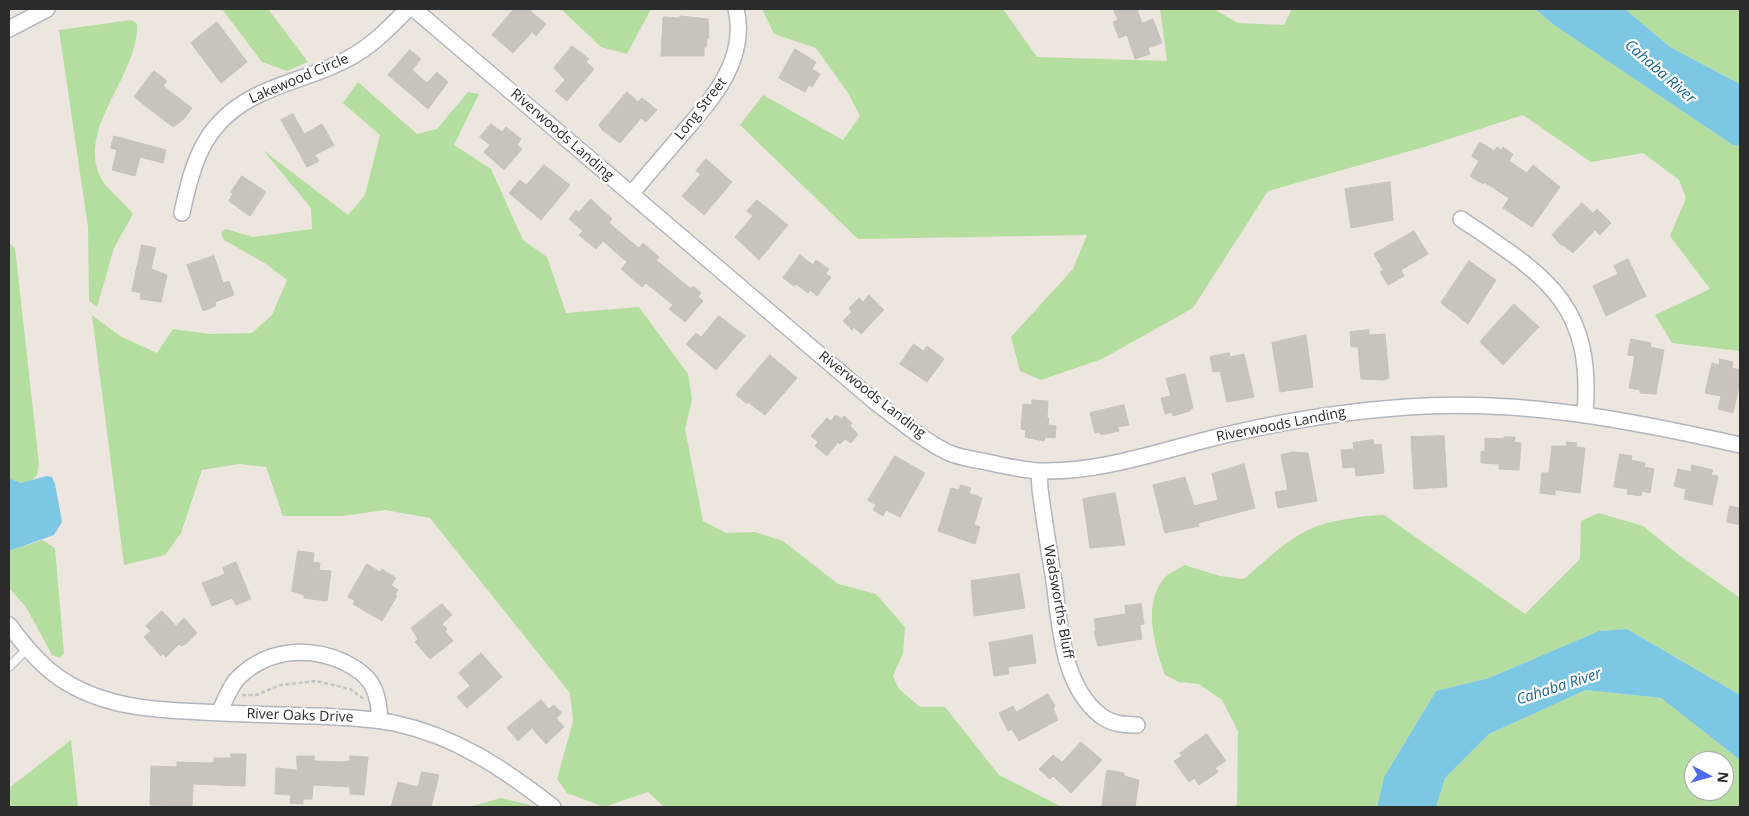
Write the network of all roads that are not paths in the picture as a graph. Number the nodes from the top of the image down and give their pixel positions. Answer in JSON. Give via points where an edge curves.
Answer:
{"nodes":[{"id":1,"x":47,"y":9,"type":"edge"},
{"id":2,"x":408,"y":9,"type":"edge"},
{"id":3,"x":414,"y":9,"type":"edge"},
{"id":4,"x":736,"y":9,"type":"edge"},
{"id":5,"x":9,"y":29,"type":"edge"},
{"id":6,"x":631,"y":194,"type":"junction"},
{"id":7,"x":182,"y":213,"type":"dead end"},
{"id":8,"x":1461,"y":219,"type":"dead end"},
{"id":9,"x":1585,"y":413,"type":"junction"},
{"id":10,"x":1740,"y":445,"type":"edge"},
{"id":11,"x":1039,"y":471,"type":"junction"},
{"id":12,"x":9,"y":625,"type":"edge"},
{"id":13,"x":27,"y":649,"type":"junction"},
{"id":14,"x":9,"y":667,"type":"edge"},
{"id":15,"x":219,"y":713,"type":"junction"},
{"id":16,"x":380,"y":720,"type":"junction"},
{"id":17,"x":1137,"y":725,"type":"dead end"},
{"id":18,"x":552,"y":807,"type":"edge"}],
"edges":[{"from":1,"to":5,"type":"street"},
{"from":2,"to":7,"type":"street","name":"Lakewood Circle","via":[[351,58],[313,76],[260,94],[223,120],[204,142],[194,161]]},
{"from":3,"to":6,"type":"street","name":"Riverwoods Landing"},
{"from":4,"to":6,"type":"street","name":"Long Street","via":[[736,51],[720,88]]},
{"from":6,"to":11,"type":"street","name":"Riverwoods Landing","via":[[901,422],[951,454]]},
{"from":8,"to":9,"type":"street","via":[[1538,272],[1560,298],[1578,334],[1584,355]]},
{"from":9,"to":10,"type":"street","name":"Riverwoods Landing"},
{"from":9,"to":11,"type":"street","name":"Riverwoods Landing","via":[[1459,405],[1361,411],[1231,433],[1102,466]]},
{"from":11,"to":17,"type":"street","name":"Wadsworths Bluff","via":[[1062,640],[1074,678],[1101,716],[1123,725]]},
{"from":12,"to":13,"type":"street","name":"River Oaks Drive"},
{"from":13,"to":14,"type":"lane"},
{"from":13,"to":15,"type":"street","name":"River Oaks Drive","via":[[60,678],[120,705]]},
{"from":15,"to":16,"type":"street","name":"River Oaks Drive"},
{"from":15,"to":16,"type":"street","via":[[238,678],[264,659],[292,652],[308,652],[335,658],[362,673],[378,701]]},
{"from":16,"to":18,"type":"street","name":"River Oaks Drive","via":[[432,733],[467,748],[508,773]]}]}
